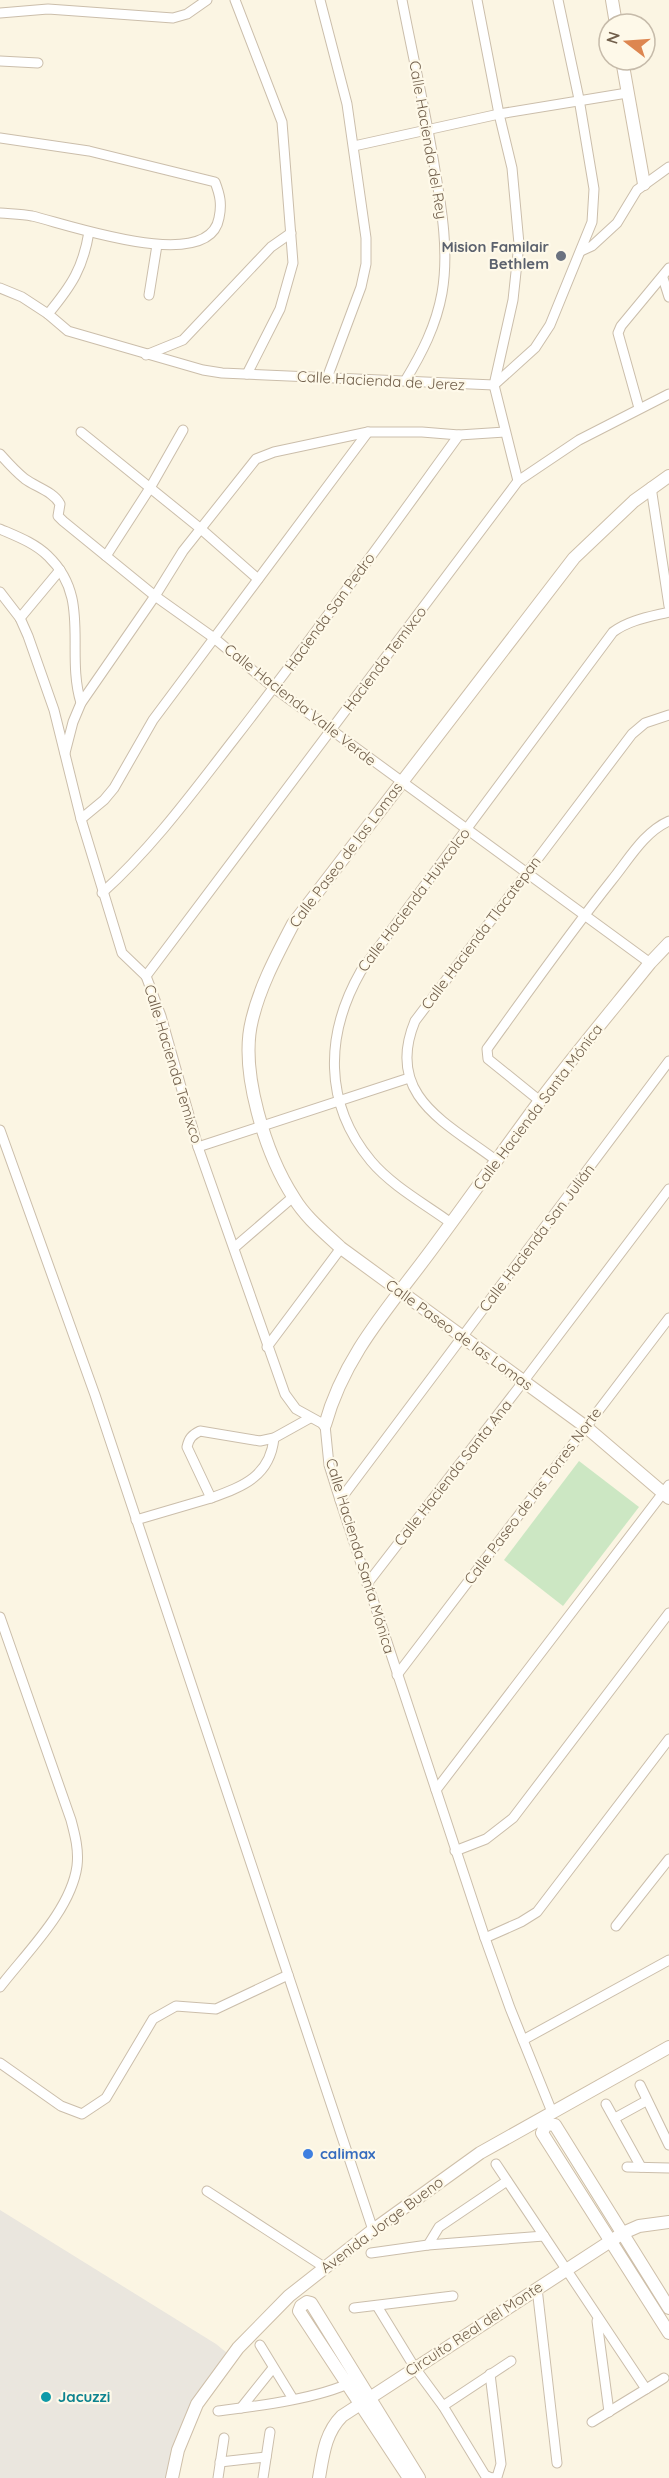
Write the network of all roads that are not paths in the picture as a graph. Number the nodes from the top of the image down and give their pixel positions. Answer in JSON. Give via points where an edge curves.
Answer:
{"nodes":[{"id":1,"x":207,"y":0,"type":"edge"},
{"id":2,"x":235,"y":0,"type":"edge"},
{"id":3,"x":320,"y":0,"type":"edge"},
{"id":4,"x":402,"y":0,"type":"edge"},
{"id":5,"x":477,"y":0,"type":"edge"},
{"id":6,"x":558,"y":0,"type":"edge"},
{"id":7,"x":0,"y":13,"type":"edge"},
{"id":8,"x":0,"y":61,"type":"edge"},
{"id":9,"x":38,"y":63,"type":"dead end"},
{"id":10,"x":624,"y":72,"type":"edge"},
{"id":11,"x":627,"y":93,"type":"junction"},
{"id":12,"x":579,"y":99,"type":"junction"},
{"id":13,"x":499,"y":114,"type":"junction"},
{"id":14,"x":428,"y":128,"type":"junction"},
{"id":15,"x":0,"y":138,"type":"edge"},
{"id":16,"x":354,"y":146,"type":"junction"},
{"id":17,"x":669,"y":167,"type":"edge"},
{"id":18,"x":644,"y":184,"type":"junction"},
{"id":19,"x":0,"y":213,"type":"edge"},
{"id":20,"x":89,"y":232,"type":"junction"},
{"id":21,"x":291,"y":233,"type":"junction"},
{"id":22,"x":157,"y":245,"type":"junction"},
{"id":23,"x":581,"y":251,"type":"junction"},
{"id":24,"x":669,"y":268,"type":"edge"},
{"id":25,"x":663,"y":278,"type":"junction"},
{"id":26,"x":0,"y":288,"type":"edge"},
{"id":27,"x":149,"y":295,"type":"dead end"},
{"id":28,"x":669,"y":297,"type":"edge"},
{"id":29,"x":48,"y":314,"type":"junction"},
{"id":30,"x":146,"y":355,"type":"junction"},
{"id":31,"x":247,"y":374,"type":"junction"},
{"id":32,"x":327,"y":378,"type":"junction"},
{"id":33,"x":405,"y":381,"type":"junction"},
{"id":34,"x":494,"y":385,"type":"junction"},
{"id":35,"x":669,"y":388,"type":"edge"},
{"id":36,"x":666,"y":395,"type":"edge"},
{"id":37,"x":639,"y":408,"type":"junction"},
{"id":38,"x":183,"y":430,"type":"dead end"},
{"id":39,"x":81,"y":432,"type":"dead end"},
{"id":40,"x":368,"y":432,"type":"junction"},
{"id":41,"x":505,"y":432,"type":"junction"},
{"id":42,"x":459,"y":435,"type":"junction"},
{"id":43,"x":0,"y":454,"type":"edge"},
{"id":44,"x":669,"y":476,"type":"edge"},
{"id":45,"x":518,"y":481,"type":"junction"},
{"id":46,"x":651,"y":487,"type":"junction"},
{"id":47,"x":150,"y":488,"type":"junction"},
{"id":48,"x":0,"y":529,"type":"edge"},
{"id":49,"x":201,"y":529,"type":"junction"},
{"id":50,"x":106,"y":556,"type":"junction"},
{"id":51,"x":60,"y":570,"type":"junction"},
{"id":52,"x":258,"y":579,"type":"junction"},
{"id":53,"x":0,"y":592,"type":"edge"},
{"id":54,"x":155,"y":596,"type":"junction"},
{"id":55,"x":669,"y":606,"type":"edge"},
{"id":56,"x":669,"y":612,"type":"edge"},
{"id":57,"x":20,"y":618,"type":"junction"},
{"id":58,"x":214,"y":638,"type":"junction"},
{"id":59,"x":274,"y":688,"type":"junction"},
{"id":60,"x":81,"y":703,"type":"junction"},
{"id":61,"x":669,"y":715,"type":"edge"},
{"id":62,"x":332,"y":730,"type":"junction"},
{"id":63,"x":64,"y":755,"type":"junction"},
{"id":64,"x":400,"y":782,"type":"junction"},
{"id":65,"x":81,"y":819,"type":"junction"},
{"id":66,"x":669,"y":821,"type":"edge"},
{"id":67,"x":467,"y":829,"type":"junction"},
{"id":68,"x":526,"y":873,"type":"junction"},
{"id":69,"x":102,"y":893,"type":"junction"},
{"id":70,"x":584,"y":915,"type":"junction"},
{"id":71,"x":669,"y":943,"type":"edge"},
{"id":72,"x":650,"y":963,"type":"junction"},
{"id":73,"x":146,"y":976,"type":"junction"},
{"id":74,"x":669,"y":1061,"type":"edge"},
{"id":75,"x":409,"y":1078,"type":"junction"},
{"id":76,"x":540,"y":1101,"type":"junction"},
{"id":77,"x":338,"y":1102,"type":"junction"},
{"id":78,"x":261,"y":1125,"type":"junction"},
{"id":79,"x":0,"y":1130,"type":"edge"},
{"id":80,"x":3,"y":1141,"type":"edge"},
{"id":81,"x":198,"y":1147,"type":"junction"},
{"id":82,"x":497,"y":1161,"type":"junction"},
{"id":83,"x":669,"y":1189,"type":"edge"},
{"id":84,"x":293,"y":1197,"type":"junction"},
{"id":85,"x":451,"y":1223,"type":"junction"},
{"id":86,"x":236,"y":1247,"type":"junction"},
{"id":87,"x":341,"y":1248,"type":"junction"},
{"id":88,"x":401,"y":1292,"type":"junction"},
{"id":89,"x":669,"y":1318,"type":"edge"},
{"id":90,"x":463,"y":1338,"type":"junction"},
{"id":91,"x":267,"y":1347,"type":"junction"},
{"id":92,"x":524,"y":1382,"type":"junction"},
{"id":93,"x":310,"y":1418,"type":"junction"},
{"id":94,"x":325,"y":1425,"type":"junction"},
{"id":95,"x":586,"y":1427,"type":"junction"},
{"id":96,"x":274,"y":1438,"type":"junction"},
{"id":97,"x":667,"y":1492,"type":"edge"},
{"id":98,"x":211,"y":1498,"type":"junction"},
{"id":99,"x":340,"y":1500,"type":"junction"},
{"id":100,"x":136,"y":1520,"type":"junction"},
{"id":101,"x":367,"y":1584,"type":"junction"},
{"id":102,"x":669,"y":1613,"type":"edge"},
{"id":103,"x":0,"y":1617,"type":"edge"},
{"id":104,"x":397,"y":1675,"type":"junction"},
{"id":105,"x":669,"y":1739,"type":"edge"},
{"id":106,"x":436,"y":1790,"type":"junction"},
{"id":107,"x":455,"y":1851,"type":"junction"},
{"id":108,"x":669,"y":1859,"type":"edge"},
{"id":109,"x":616,"y":1926,"type":"dead end"},
{"id":110,"x":485,"y":1938,"type":"junction"},
{"id":111,"x":669,"y":1960,"type":"edge"},
{"id":112,"x":288,"y":1974,"type":"junction"},
{"id":113,"x":0,"y":1987,"type":"edge"},
{"id":114,"x":523,"y":2040,"type":"junction"},
{"id":115,"x":669,"y":2047,"type":"edge"},
{"id":116,"x":0,"y":2063,"type":"edge"},
{"id":117,"x":640,"y":2085,"type":"dead end"},
{"id":118,"x":646,"y":2101,"type":"junction"},
{"id":119,"x":606,"y":2104,"type":"dead end"},
{"id":120,"x":552,"y":2112,"type":"junction"},
{"id":121,"x":615,"y":2118,"type":"junction"},
{"id":122,"x":669,"y":2145,"type":"edge"},
{"id":123,"x":496,"y":2164,"type":"dead end"},
{"id":124,"x":627,"y":2167,"type":"dead end"},
{"id":125,"x":641,"y":2167,"type":"junction"},
{"id":126,"x":669,"y":2168,"type":"edge"},
{"id":127,"x":507,"y":2181,"type":"junction"},
{"id":128,"x":594,"y":2185,"type":"junction"},
{"id":129,"x":207,"y":2191,"type":"dead end"},
{"id":130,"x":582,"y":2193,"type":"junction"},
{"id":131,"x":669,"y":2222,"type":"edge"},
{"id":132,"x":373,"y":2230,"type":"junction"},
{"id":133,"x":623,"y":2233,"type":"junction"},
{"id":134,"x":544,"y":2236,"type":"junction"},
{"id":135,"x":611,"y":2241,"type":"junction"},
{"id":136,"x":428,"y":2246,"type":"junction"},
{"id":137,"x":371,"y":2253,"type":"dead end"},
{"id":138,"x":324,"y":2267,"type":"junction"},
{"id":139,"x":566,"y":2270,"type":"junction"},
{"id":140,"x":537,"y":2288,"type":"junction"},
{"id":141,"x":453,"y":2296,"type":"dead end"},
{"id":142,"x":377,"y":2306,"type":"junction"},
{"id":143,"x":669,"y":2307,"type":"edge"},
{"id":144,"x":354,"y":2308,"type":"dead end"},
{"id":145,"x":597,"y":2318,"type":"junction"},
{"id":146,"x":669,"y":2333,"type":"edge"},
{"id":147,"x":260,"y":2345,"type":"dead end"},
{"id":148,"x":511,"y":2361,"type":"dead end"},
{"id":149,"x":273,"y":2368,"type":"junction"},
{"id":150,"x":415,"y":2368,"type":"junction"},
{"id":151,"x":490,"y":2374,"type":"junction"},
{"id":152,"x":664,"y":2378,"type":"dead end"},
{"id":153,"x":353,"y":2382,"type":"junction"},
{"id":154,"x":646,"y":2389,"type":"junction"},
{"id":155,"x":292,"y":2399,"type":"junction"},
{"id":156,"x":364,"y":2400,"type":"junction"},
{"id":157,"x":443,"y":2406,"type":"junction"},
{"id":158,"x":241,"y":2408,"type":"junction"},
{"id":159,"x":218,"y":2410,"type":"dead end"},
{"id":160,"x":609,"y":2412,"type":"junction"},
{"id":161,"x":592,"y":2422,"type":"dead end"},
{"id":162,"x":270,"y":2433,"type":"dead end"},
{"id":163,"x":224,"y":2438,"type":"dead end"},
{"id":164,"x":266,"y":2457,"type":"junction"},
{"id":165,"x":220,"y":2462,"type":"junction"},
{"id":166,"x":556,"y":2463,"type":"dead end"},
{"id":167,"x":172,"y":2478,"type":"edge"},
{"id":168,"x":218,"y":2478,"type":"edge"},
{"id":169,"x":263,"y":2478,"type":"edge"},
{"id":170,"x":319,"y":2478,"type":"edge"},
{"id":171,"x":409,"y":2478,"type":"edge"},
{"id":172,"x":419,"y":2478,"type":"edge"},
{"id":173,"x":492,"y":2478,"type":"edge"}],
"edges":[{"from":1,"to":7,"type":"street","via":[[187,14],[173,18],[48,9]]},
{"from":2,"to":21,"type":"street","via":[[282,122]]},
{"from":3,"to":16,"type":"street"},
{"from":4,"to":14,"type":"street","name":"Calle Hacienda del Rey"},
{"from":5,"to":13,"type":"street"},
{"from":6,"to":12,"type":"street"},
{"from":8,"to":9,"type":"street"},
{"from":10,"to":11,"type":"street"},
{"from":11,"to":12,"type":"street"},
{"from":11,"to":18,"type":"street"},
{"from":12,"to":13,"type":"street"},
{"from":12,"to":23,"type":"street","via":[[594,189],[592,222]]},
{"from":13,"to":14,"type":"street"},
{"from":13,"to":34,"type":"street","via":[[512,168],[519,244],[513,300]]},
{"from":14,"to":16,"type":"street"},
{"from":14,"to":33,"type":"street","name":"Calle Hacienda del Rey","via":[[443,231],[442,292],[436,321]]},
{"from":15,"to":22,"type":"street","via":[[89,150],[215,182],[221,208],[213,233],[183,245]]},
{"from":16,"to":32,"type":"street","via":[[366,264],[353,314]]},
{"from":17,"to":18,"type":"street"},
{"from":18,"to":23,"type":"street","via":[[617,224]]},
{"from":19,"to":20,"type":"street","via":[[30,216]]},
{"from":20,"to":22,"type":"street"},
{"from":20,"to":29,"type":"street","via":[[80,270]]},
{"from":21,"to":30,"type":"street","via":[[271,247],[183,340]]},
{"from":21,"to":31,"type":"street","via":[[293,263],[288,286]]},
{"from":22,"to":27,"type":"street"},
{"from":23,"to":34,"type":"street","via":[[550,325],[535,348]]},
{"from":24,"to":25,"type":"street"},
{"from":25,"to":28,"type":"street"},
{"from":25,"to":37,"type":"street","via":[[618,333]]},
{"from":26,"to":29,"type":"street","name":"Calle Hacienda de Jerez"},
{"from":29,"to":30,"type":"street","name":"Calle Hacienda de Jerez","via":[[68,332]]},
{"from":30,"to":31,"type":"street","name":"Calle Hacienda de Jerez","via":[[203,370]]},
{"from":31,"to":32,"type":"street","name":"Calle Hacienda de Jerez"},
{"from":32,"to":33,"type":"street","name":"Calle Hacienda de Jerez"},
{"from":33,"to":34,"type":"street","name":"Calle Hacienda de Jerez"},
{"from":34,"to":41,"type":"street"},
{"from":35,"to":36,"type":"street"},
{"from":36,"to":37,"type":"street","name":"Hacienda Temixco"},
{"from":37,"to":45,"type":"street","name":"Hacienda Temixco","via":[[579,440]]},
{"from":38,"to":47,"type":"street"},
{"from":39,"to":47,"type":"street"},
{"from":40,"to":42,"type":"street"},
{"from":40,"to":49,"type":"street","via":[[256,459]]},
{"from":40,"to":52,"type":"street"},
{"from":41,"to":42,"type":"street"},
{"from":41,"to":45,"type":"street"},
{"from":42,"to":59,"type":"street","name":"Hacienda San Pedro"},
{"from":43,"to":50,"type":"street","name":"Calle Hacienda Valle Verde","via":[[27,481],[57,498],[58,516]]},
{"from":44,"to":46,"type":"street","name":"Calle Paseo de las Lomas"},
{"from":45,"to":62,"type":"street","name":"Hacienda Temixco"},
{"from":46,"to":55,"type":"street"},
{"from":46,"to":64,"type":"street","name":"Calle Paseo de las Lomas","via":[[574,558]]},
{"from":47,"to":49,"type":"street"},
{"from":47,"to":50,"type":"street"},
{"from":48,"to":51,"type":"street","via":[[35,546]]},
{"from":49,"to":52,"type":"street"},
{"from":49,"to":54,"type":"street"},
{"from":50,"to":54,"type":"street","name":"Calle Hacienda Valle Verde"},
{"from":51,"to":57,"type":"street"},
{"from":51,"to":60,"type":"street","via":[[68,580],[73,599],[75,674]]},
{"from":52,"to":58,"type":"street"},
{"from":53,"to":57,"type":"street","name":"Calle Hacienda Temixco"},
{"from":54,"to":58,"type":"street","name":"Calle Hacienda Valle Verde"},
{"from":54,"to":60,"type":"street"},
{"from":56,"to":67,"type":"street","name":"Calle Hacienda Huixcolco","via":[[633,621],[613,632]]},
{"from":57,"to":63,"type":"street","name":"Calle Hacienda Temixco","via":[[54,710]]},
{"from":58,"to":59,"type":"street","name":"Calle Hacienda Valle Verde"},
{"from":58,"to":65,"type":"street","via":[[153,720],[114,788]]},
{"from":59,"to":62,"type":"street","name":"Calle Hacienda Valle Verde"},
{"from":59,"to":69,"type":"street","name":"Hacienda San Pedro","via":[[154,841]]},
{"from":60,"to":63,"type":"street"},
{"from":61,"to":68,"type":"street","name":"Calle Hacienda Tlacatepan","via":[[645,723],[632,734]]},
{"from":62,"to":64,"type":"street","name":"Calle Hacienda Valle Verde"},
{"from":62,"to":73,"type":"street","name":"Hacienda Temixco"},
{"from":63,"to":65,"type":"street","name":"Calle Hacienda Temixco"},
{"from":64,"to":67,"type":"street","name":"Calle Hacienda Valle Verde"},
{"from":64,"to":78,"type":"street","name":"Calle Paseo de las Lomas","via":[[293,924],[264,982],[251,1021],[248,1052],[251,1086]]},
{"from":65,"to":69,"type":"street","name":"Calle Hacienda Temixco"},
{"from":66,"to":70,"type":"street","via":[[646,837]]},
{"from":67,"to":68,"type":"street","name":"Calle Hacienda Valle Verde"},
{"from":67,"to":77,"type":"street","name":"Calle Hacienda Huixcolco","via":[[361,971],[346,997],[335,1046]]},
{"from":68,"to":70,"type":"street","name":"Calle Hacienda Valle Verde"},
{"from":68,"to":75,"type":"street","name":"Calle Hacienda Tlacatepan","via":[[415,1021],[407,1047]]},
{"from":69,"to":73,"type":"street","name":"Calle Hacienda Temixco","via":[[122,953]]},
{"from":70,"to":72,"type":"street","name":"Calle Hacienda Valle Verde"},
{"from":70,"to":76,"type":"street","via":[[487,1048],[488,1059]]},
{"from":71,"to":72,"type":"street","name":"Calle Hacienda Santa Mónica"},
{"from":72,"to":76,"type":"street","name":"Calle Hacienda Santa Mónica"},
{"from":73,"to":81,"type":"street","name":"Calle Hacienda Temixco","via":[[166,1030]]},
{"from":74,"to":90,"type":"street","name":"Calle Hacienda San Julián"},
{"from":75,"to":77,"type":"street"},
{"from":75,"to":82,"type":"street","name":"Calle Hacienda Tlacatepan","via":[[429,1110]]},
{"from":76,"to":82,"type":"street","name":"Calle Hacienda Santa Mónica"},
{"from":77,"to":78,"type":"street"},
{"from":77,"to":85,"type":"street","name":"Calle Hacienda Huixcolco","via":[[370,1160]]},
{"from":78,"to":81,"type":"street"},
{"from":78,"to":84,"type":"street","name":"Calle Paseo de las Lomas"},
{"from":79,"to":80,"type":"street"},
{"from":80,"to":100,"type":"street","via":[[96,1395]]},
{"from":81,"to":86,"type":"street","name":"Calle Hacienda Temixco"},
{"from":82,"to":85,"type":"street","name":"Calle Hacienda Santa Mónica"},
{"from":83,"to":92,"type":"street","name":"Calle Hacienda Santa Ana"},
{"from":84,"to":86,"type":"street"},
{"from":84,"to":87,"type":"street","name":"Calle Paseo de las Lomas"},
{"from":85,"to":88,"type":"street","name":"Calle Hacienda Santa Mónica"},
{"from":86,"to":91,"type":"street","name":"Calle Hacienda Temixco"},
{"from":87,"to":88,"type":"street","name":"Calle Paseo de las Lomas"},
{"from":87,"to":91,"type":"street"},
{"from":88,"to":90,"type":"street","name":"Calle Paseo de las Lomas"},
{"from":88,"to":94,"type":"street","name":"Calle Hacienda Santa Mónica","via":[[348,1365]]},
{"from":89,"to":95,"type":"street","name":"Calle Paseo de las Torres Norte"},
{"from":90,"to":92,"type":"street","name":"Calle Paseo de las Lomas"},
{"from":90,"to":99,"type":"street","name":"Calle Hacienda San Julián"},
{"from":91,"to":93,"type":"street","name":"Calle Hacienda Temixco","via":[[285,1394],[296,1409]]},
{"from":92,"to":95,"type":"street","name":"Calle Paseo de las Lomas"},
{"from":92,"to":101,"type":"street","name":"Calle Hacienda Santa Ana"},
{"from":93,"to":94,"type":"street","name":"Calle Hacienda Temixco"},
{"from":93,"to":96,"type":"street"},
{"from":94,"to":99,"type":"street","name":"Calle Hacienda Santa Mónica","via":[[329,1465]]},
{"from":95,"to":97,"type":"street","name":"Calle Paseo de las Lomas"},
{"from":95,"to":104,"type":"street","name":"Calle Paseo de las Torres Norte"},
{"from":96,"to":98,"type":"street","via":[[273,1454],[262,1472],[234,1490]]},
{"from":96,"to":98,"type":"street","via":[[260,1441],[200,1431],[193,1434],[187,1447]]},
{"from":97,"to":106,"type":"street"},
{"from":98,"to":100,"type":"street"},
{"from":99,"to":101,"type":"street","name":"Calle Hacienda Santa Mónica"},
{"from":100,"to":112,"type":"street"},
{"from":101,"to":104,"type":"street","name":"Calle Hacienda Santa Mónica"},
{"from":102,"to":107,"type":"street","via":[[513,1818],[486,1839]]},
{"from":103,"to":113,"type":"street","via":[[78,1849],[69,1894],[60,1910]]},
{"from":104,"to":106,"type":"street","name":"Calle Hacienda Santa Mónica"},
{"from":105,"to":110,"type":"street","via":[[537,1912]]},
{"from":106,"to":107,"type":"street","name":"Calle Hacienda Santa Mónica"},
{"from":107,"to":110,"type":"street","name":"Calle Hacienda Santa Mónica"},
{"from":108,"to":109,"type":"street"},
{"from":110,"to":114,"type":"street","name":"Calle Hacienda Santa Mónica"},
{"from":111,"to":114,"type":"street"},
{"from":112,"to":116,"type":"street","via":[[216,2009],[176,2006],[153,2019],[106,2098],[82,2114],[61,2106]]},
{"from":112,"to":132,"type":"street"},
{"from":114,"to":120,"type":"street","name":"Calle Hacienda Santa Mónica"},
{"from":115,"to":120,"type":"street","name":"Avenida Jorge Bueno"},
{"from":117,"to":118,"type":"street"},
{"from":118,"to":121,"type":"street"},
{"from":118,"to":122,"type":"street"},
{"from":119,"to":121,"type":"street"},
{"from":120,"to":132,"type":"street","name":"Avenida Jorge Bueno","via":[[480,2153]]},
{"from":121,"to":125,"type":"street"},
{"from":123,"to":127,"type":"street"},
{"from":124,"to":125,"type":"street"},
{"from":125,"to":126,"type":"street"},
{"from":127,"to":134,"type":"street"},
{"from":127,"to":136,"type":"street","via":[[439,2227]]},
{"from":128,"to":130,"type":"street"},
{"from":128,"to":130,"type":"street","via":[[555,2125],[546,2124],[542,2133]]},
{"from":128,"to":133,"type":"street"},
{"from":129,"to":138,"type":"street"},
{"from":130,"to":135,"type":"street"},
{"from":131,"to":133,"type":"street","name":"Circuito Real del Monte","via":[[639,2226]]},
{"from":132,"to":138,"type":"street","name":"Avenida Jorge Bueno"},
{"from":133,"to":135,"type":"street","name":"Circuito Real del Monte"},
{"from":133,"to":143,"type":"street"},
{"from":134,"to":136,"type":"street"},
{"from":134,"to":139,"type":"street"},
{"from":135,"to":139,"type":"street","name":"Circuito Real del Monte"},
{"from":135,"to":146,"type":"street"},
{"from":136,"to":137,"type":"street"},
{"from":138,"to":167,"type":"street","name":"Avenida Jorge Bueno","via":[[267,2316],[210,2385],[188,2422]]},
{"from":139,"to":140,"type":"street","name":"Circuito Real del Monte"},
{"from":139,"to":145,"type":"street"},
{"from":140,"to":150,"type":"street","name":"Circuito Real del Monte"},
{"from":140,"to":166,"type":"street"},
{"from":141,"to":142,"type":"street"},
{"from":142,"to":144,"type":"street"},
{"from":142,"to":150,"type":"street"},
{"from":145,"to":154,"type":"street"},
{"from":145,"to":160,"type":"street"},
{"from":147,"to":149,"type":"street"},
{"from":148,"to":151,"type":"street"},
{"from":149,"to":155,"type":"street"},
{"from":149,"to":158,"type":"street"},
{"from":150,"to":156,"type":"street","name":"Circuito Real del Monte"},
{"from":150,"to":157,"type":"street"},
{"from":151,"to":157,"type":"street"},
{"from":151,"to":173,"type":"street","via":[[501,2464],[497,2477]]},
{"from":152,"to":154,"type":"street"},
{"from":153,"to":153,"type":"street","via":[[311,2303],[306,2302],[300,2311]]},
{"from":153,"to":155,"type":"street"},
{"from":153,"to":156,"type":"street"},
{"from":154,"to":160,"type":"street"},
{"from":155,"to":158,"type":"street"},
{"from":156,"to":170,"type":"street","name":"Circuito Real del Monte","via":[[332,2426]]},
{"from":156,"to":171,"type":"street"},
{"from":156,"to":172,"type":"street"},
{"from":157,"to":173,"type":"street","via":[[485,2475]]},
{"from":158,"to":159,"type":"street"},
{"from":160,"to":161,"type":"street"},
{"from":162,"to":164,"type":"street"},
{"from":163,"to":165,"type":"street"},
{"from":164,"to":165,"type":"street"},
{"from":164,"to":169,"type":"street"},
{"from":165,"to":168,"type":"street"}]}
